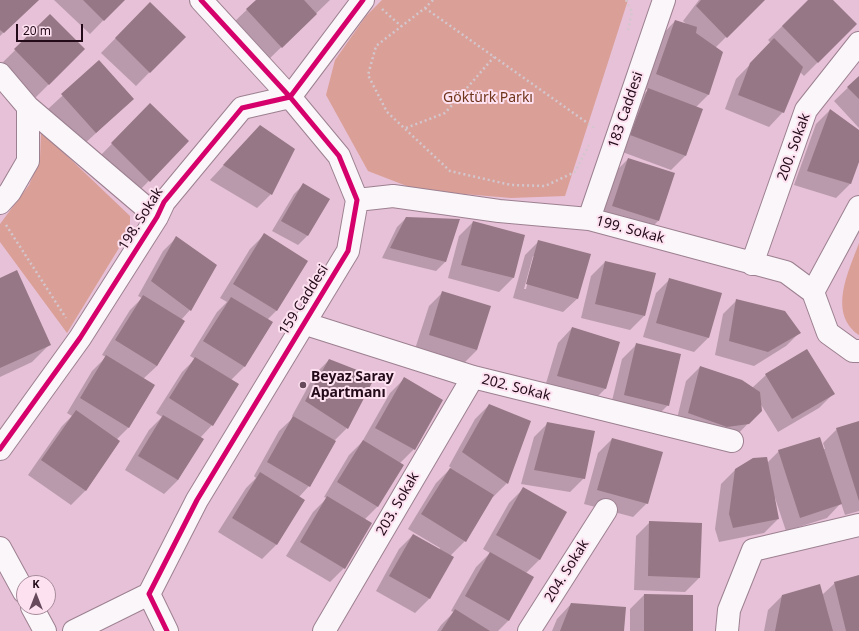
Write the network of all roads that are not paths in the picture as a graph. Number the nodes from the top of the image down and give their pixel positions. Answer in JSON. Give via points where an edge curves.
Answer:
{"nodes":[{"id":1,"x":201,"y":0,"type":"edge"},
{"id":2,"x":664,"y":0,"type":"edge"},
{"id":3,"x":370,"y":3,"type":"edge"},
{"id":4,"x":859,"y":43,"type":"edge"},
{"id":5,"x":0,"y":74,"type":"edge"},
{"id":6,"x":290,"y":97,"type":"junction"},
{"id":7,"x":28,"y":107,"type":"junction"},
{"id":8,"x":358,"y":200,"type":"junction"},
{"id":9,"x":859,"y":207,"type":"edge"},
{"id":10,"x":2,"y":213,"type":"edge"},
{"id":11,"x":157,"y":217,"type":"junction"},
{"id":12,"x":588,"y":219,"type":"junction"},
{"id":13,"x":752,"y":264,"type":"junction"},
{"id":14,"x":813,"y":292,"type":"junction"},
{"id":15,"x":303,"y":323,"type":"junction"},
{"id":16,"x":859,"y":351,"type":"edge"},
{"id":17,"x":473,"y":377,"type":"junction"},
{"id":18,"x":732,"y":441,"type":"dead end"},
{"id":19,"x":0,"y":449,"type":"edge"},
{"id":20,"x":606,"y":510,"type":"dead end"},
{"id":21,"x":859,"y":526,"type":"edge"},
{"id":22,"x":0,"y":548,"type":"edge"},
{"id":23,"x":16,"y":577,"type":"edge"},
{"id":24,"x":149,"y":594,"type":"junction"},
{"id":25,"x":36,"y":615,"type":"edge"},
{"id":26,"x":45,"y":631,"type":"edge"},
{"id":27,"x":74,"y":631,"type":"edge"},
{"id":28,"x":167,"y":631,"type":"edge"},
{"id":29,"x":324,"y":631,"type":"edge"},
{"id":30,"x":529,"y":631,"type":"edge"},
{"id":31,"x":727,"y":631,"type":"edge"}],
"edges":[{"from":1,"to":6,"type":"street"},
{"from":2,"to":12,"type":"street","name":"183 Caddesi"},
{"from":3,"to":6,"type":"street"},
{"from":4,"to":13,"type":"street","name":"200. Sokak","via":[[806,110]]},
{"from":5,"to":7,"type":"street"},
{"from":6,"to":8,"type":"street","via":[[339,156]]},
{"from":6,"to":11,"type":"street","name":"198. Sokak","via":[[242,108],[164,202]]},
{"from":7,"to":10,"type":"street","via":[[28,161],[10,192]]},
{"from":7,"to":11,"type":"street"},
{"from":8,"to":12,"type":"street","name":"199. Sokak","via":[[393,196],[499,211]]},
{"from":8,"to":15,"type":"street","name":"159 Caddesi","via":[[348,251]]},
{"from":9,"to":14,"type":"street"},
{"from":11,"to":19,"type":"street","name":"198. Sokak","via":[[80,338]]},
{"from":12,"to":13,"type":"street","name":"199. Sokak"},
{"from":13,"to":14,"type":"street","name":"199. Sokak","via":[[786,272]]},
{"from":14,"to":16,"type":"street","via":[[828,333],[853,351]]},
{"from":15,"to":17,"type":"street","name":"202. Sokak"},
{"from":15,"to":24,"type":"street","name":"159 Caddesi","via":[[197,500]]},
{"from":17,"to":18,"type":"street","name":"202. Sokak"},
{"from":17,"to":29,"type":"street","name":"203. Sokak"},
{"from":20,"to":30,"type":"street","name":"204. Sokak"},
{"from":21,"to":31,"type":"street","via":[[753,550],[729,610]]},
{"from":22,"to":23,"type":"street"},
{"from":24,"to":27,"type":"street"},
{"from":24,"to":28,"type":"street"},
{"from":25,"to":26,"type":"street"}]}
